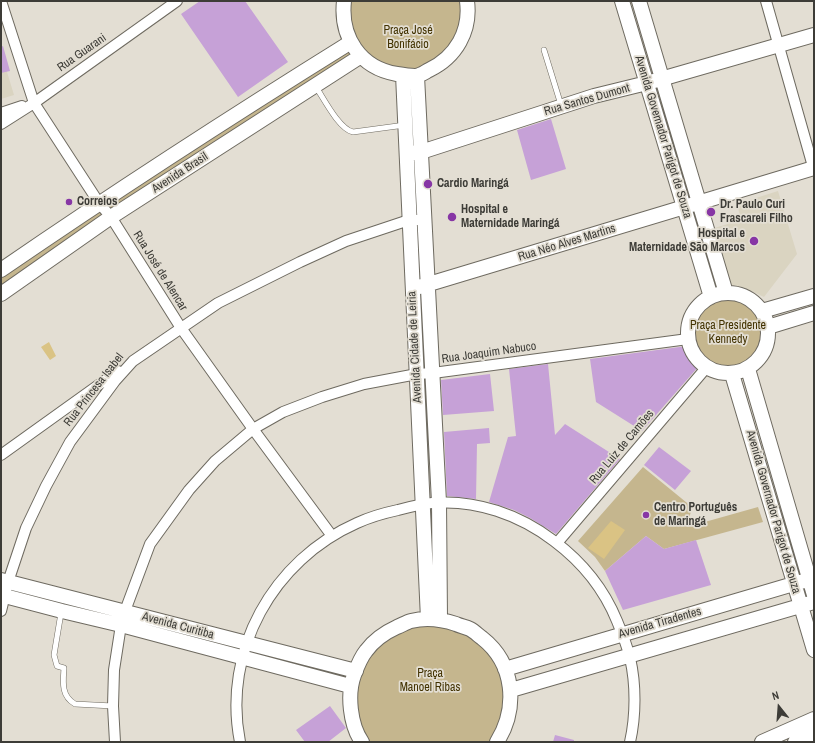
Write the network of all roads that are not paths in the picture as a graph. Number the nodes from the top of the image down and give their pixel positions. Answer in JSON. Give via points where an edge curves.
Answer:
{"nodes":[{"id":1,"x":1,"y":1,"type":"edge"},
{"id":2,"x":177,"y":1,"type":"edge"},
{"id":3,"x":344,"y":1,"type":"edge"},
{"id":4,"x":622,"y":1,"type":"edge"},
{"id":5,"x":639,"y":1,"type":"edge"},
{"id":6,"x":766,"y":1,"type":"edge"},
{"id":7,"x":469,"y":2,"type":"edge"},
{"id":8,"x":814,"y":35,"type":"edge"},
{"id":9,"x":351,"y":42,"type":"junction"},
{"id":10,"x":778,"y":45,"type":"junction"},
{"id":11,"x":544,"y":50,"type":"dead end"},
{"id":12,"x":361,"y":56,"type":"junction"},
{"id":13,"x":410,"y":75,"type":"junction"},
{"id":14,"x":662,"y":79,"type":"junction"},
{"id":15,"x":647,"y":83,"type":"junction"},
{"id":16,"x":315,"y":86,"type":"junction"},
{"id":17,"x":34,"y":103,"type":"junction"},
{"id":18,"x":561,"y":107,"type":"junction"},
{"id":19,"x":1,"y":113,"type":"edge"},
{"id":20,"x":1,"y":124,"type":"edge"},
{"id":21,"x":405,"y":125,"type":"junction"},
{"id":22,"x":421,"y":152,"type":"junction"},
{"id":23,"x":406,"y":154,"type":"junction"},
{"id":24,"x":814,"y":169,"type":"edge"},
{"id":25,"x":99,"y":203,"type":"junction"},
{"id":26,"x":699,"y":203,"type":"junction"},
{"id":27,"x":684,"y":207,"type":"junction"},
{"id":28,"x":111,"y":217,"type":"junction"},
{"id":29,"x":416,"y":220,"type":"junction"},
{"id":30,"x":1,"y":270,"type":"edge"},
{"id":31,"x":427,"y":285,"type":"junction"},
{"id":32,"x":413,"y":289,"type":"junction"},
{"id":33,"x":726,"y":293,"type":"junction"},
{"id":34,"x":1,"y":294,"type":"edge"},
{"id":35,"x":814,"y":296,"type":"edge"},
{"id":36,"x":711,"y":297,"type":"junction"},
{"id":37,"x":762,"y":311,"type":"junction"},
{"id":38,"x":814,"y":313,"type":"edge"},
{"id":39,"x":768,"y":327,"type":"junction"},
{"id":40,"x":181,"y":328,"type":"junction"},
{"id":41,"x":688,"y":339,"type":"junction"},
{"id":42,"x":132,"y":360,"type":"junction"},
{"id":43,"x":706,"y":368,"type":"junction"},
{"id":44,"x":748,"y":369,"type":"junction"},
{"id":45,"x":433,"y":373,"type":"junction"},
{"id":46,"x":417,"y":374,"type":"junction"},
{"id":47,"x":732,"y":374,"type":"junction"},
{"id":48,"x":253,"y":429,"type":"junction"},
{"id":49,"x":1,"y":455,"type":"edge"},
{"id":50,"x":439,"y":502,"type":"junction"},
{"id":51,"x":423,"y":504,"type":"junction"},
{"id":52,"x":332,"y":536,"type":"junction"},
{"id":53,"x":557,"y":543,"type":"junction"},
{"id":54,"x":812,"y":579,"type":"edge"},
{"id":55,"x":5,"y":581,"type":"edge"},
{"id":56,"x":794,"y":584,"type":"junction"},
{"id":57,"x":3,"y":595,"type":"edge"},
{"id":58,"x":814,"y":595,"type":"edge"},
{"id":59,"x":814,"y":602,"type":"edge"},
{"id":60,"x":800,"y":606,"type":"junction"},
{"id":61,"x":1,"y":611,"type":"edge"},
{"id":62,"x":62,"y":611,"type":"junction"},
{"id":63,"x":123,"y":618,"type":"junction"},
{"id":64,"x":434,"y":619,"type":"junction"},
{"id":65,"x":622,"y":634,"type":"junction"},
{"id":66,"x":245,"y":644,"type":"junction"},
{"id":67,"x":814,"y":650,"type":"edge"},
{"id":68,"x":630,"y":656,"type":"junction"},
{"id":69,"x":242,"y":658,"type":"junction"},
{"id":70,"x":505,"y":669,"type":"junction"},
{"id":71,"x":356,"y":672,"type":"junction"},
{"id":72,"x":350,"y":686,"type":"junction"},
{"id":73,"x":511,"y":690,"type":"junction"},
{"id":74,"x":113,"y":706,"type":"junction"},
{"id":75,"x":814,"y":719,"type":"edge"},
{"id":76,"x":814,"y":733,"type":"edge"},
{"id":77,"x":357,"y":740,"type":"edge"},
{"id":78,"x":115,"y":742,"type":"edge"},
{"id":79,"x":240,"y":742,"type":"edge"},
{"id":80,"x":497,"y":742,"type":"edge"},
{"id":81,"x":630,"y":742,"type":"edge"},
{"id":82,"x":762,"y":742,"type":"edge"},
{"id":83,"x":795,"y":742,"type":"edge"}],
"edges":[{"from":1,"to":17,"type":"street","name":"Rua José de Alencar"},
{"from":2,"to":17,"type":"street","name":"Rua Guarani"},
{"from":3,"to":9,"type":"main road","via":[[344,23]]},
{"from":4,"to":15,"type":"main road","name":"Avenida Governador Parigot de Souza"},
{"from":5,"to":14,"type":"main road","name":"Avenida Governador Parigot de Souza"},
{"from":6,"to":10,"type":"street"},
{"from":7,"to":13,"type":"main road","via":[[468,18],[458,47],[441,63]]},
{"from":8,"to":10,"type":"main road","name":"Rua Santos Dumont"},
{"from":9,"to":12,"type":"main road"},
{"from":9,"to":25,"type":"main road","name":"Avenida Brasil"},
{"from":10,"to":14,"type":"main road","name":"Rua Santos Dumont"},
{"from":10,"to":24,"type":"street"},
{"from":11,"to":18,"type":"lane"},
{"from":12,"to":13,"type":"main road","via":[[388,72]]},
{"from":12,"to":16,"type":"main road","name":"Avenida Brasil"},
{"from":13,"to":21,"type":"main road","name":"Avenida Cidade de Leiria"},
{"from":13,"to":22,"type":"main road","name":"Avenida Cidade de Leiria"},
{"from":14,"to":15,"type":"main road","name":"Rua Santos Dumont"},
{"from":14,"to":26,"type":"main road","name":"Avenida Governador Parigot de Souza"},
{"from":15,"to":18,"type":"main road","name":"Rua Santos Dumont"},
{"from":15,"to":27,"type":"main road","name":"Avenida Governador Parigot de Souza"},
{"from":16,"to":21,"type":"lane","via":[[348,131]]},
{"from":16,"to":28,"type":"main road","name":"Avenida Brasil"},
{"from":17,"to":19,"type":"street"},
{"from":17,"to":20,"type":"street","name":"Rua Guarani"},
{"from":17,"to":25,"type":"street","name":"Rua José de Alencar"},
{"from":18,"to":22,"type":"main road","name":"Rua Santos Dumont"},
{"from":21,"to":23,"type":"main road","name":"Avenida Cidade de Leiria"},
{"from":22,"to":23,"type":"main road","name":"Rua Santos Dumont"},
{"from":22,"to":29,"type":"main road","name":"Avenida Cidade de Leiria"},
{"from":23,"to":29,"type":"main road","name":"Avenida Cidade de Leiria"},
{"from":24,"to":26,"type":"main road","name":"Rua Néo Alves Martins"},
{"from":25,"to":28,"type":"street","name":"Rua José de Alencar"},
{"from":25,"to":30,"type":"main road","name":"Avenida Brasil"},
{"from":26,"to":27,"type":"main road","name":"Rua Néo Alves Martins"},
{"from":26,"to":33,"type":"main road","name":"Avenida Governador Parigot de Souza"},
{"from":27,"to":31,"type":"main road","name":"Rua Néo Alves Martins"},
{"from":27,"to":36,"type":"main road","name":"Avenida Governador Parigot de Souza"},
{"from":28,"to":34,"type":"main road","name":"Avenida Brasil"},
{"from":28,"to":40,"type":"street","name":"Rua José de Alencar"},
{"from":29,"to":31,"type":"main road","name":"Avenida Cidade de Leiria"},
{"from":29,"to":32,"type":"main road","name":"Avenida Cidade de Leiria"},
{"from":29,"to":40,"type":"street","name":"Rua Princesa Isabel","via":[[346,241],[300,262],[218,304]]},
{"from":31,"to":32,"type":"main road","name":"Rua Néo Alves Martins"},
{"from":31,"to":45,"type":"main road","name":"Avenida Cidade de Leiria"},
{"from":32,"to":46,"type":"main road","name":"Avenida Cidade de Leiria"},
{"from":33,"to":36,"type":"main road"},
{"from":33,"to":37,"type":"main road","via":[[746,297]]},
{"from":35,"to":37,"type":"main road"},
{"from":36,"to":41,"type":"main road","via":[[692,314],[688,326]]},
{"from":37,"to":39,"type":"main road"},
{"from":38,"to":39,"type":"main road"},
{"from":39,"to":44,"type":"main road","via":[[768,342],[762,355]]},
{"from":40,"to":42,"type":"street","name":"Rua Princesa Isabel"},
{"from":40,"to":48,"type":"street","name":"Rua José de Alencar"},
{"from":41,"to":43,"type":"main road","via":[[694,356]]},
{"from":41,"to":45,"type":"street","name":"Rua Joaquim Nabuco"},
{"from":42,"to":49,"type":"street"},
{"from":42,"to":55,"type":"street","name":"Rua Princesa Isabel","via":[[70,442],[26,528]]},
{"from":43,"to":47,"type":"main road","via":[[722,374]]},
{"from":43,"to":53,"type":"street","name":"Rua Luiz de Camões"},
{"from":44,"to":47,"type":"main road"},
{"from":44,"to":54,"type":"main road","name":"Avenida Governador Parigot de Souza"},
{"from":45,"to":46,"type":"street","name":"Rua Joaquim Nabuco"},
{"from":45,"to":50,"type":"main road","name":"Avenida Cidade de Leiria"},
{"from":46,"to":48,"type":"street","name":"Rua Joaquim Nabuco","via":[[364,384],[322,397],[283,412]]},
{"from":46,"to":51,"type":"main road","name":"Avenida Cidade de Leiria"},
{"from":47,"to":56,"type":"main road","name":"Avenida Governador Parigot de Souza"},
{"from":48,"to":52,"type":"street","name":"Rua José de Alencar"},
{"from":48,"to":63,"type":"street","name":"Rua Joaquim Nabuco","via":[[215,461],[150,544]]},
{"from":50,"to":51,"type":"street"},
{"from":50,"to":53,"type":"street","via":[[460,502],[508,515],[543,532]]},
{"from":50,"to":64,"type":"main road","name":"Avenida Cidade de Leiria"},
{"from":51,"to":52,"type":"street","via":[[358,522]]},
{"from":51,"to":64,"type":"main road","name":"Avenida Cidade de Leiria"},
{"from":52,"to":66,"type":"street","via":[[310,551],[284,576],[261,610]]},
{"from":53,"to":65,"type":"street","via":[[597,584],[614,613]]},
{"from":54,"to":56,"type":"main road","name":"Avenida Tiradentes"},
{"from":54,"to":58,"type":"main road","name":"Avenida Governador Parigot de Souza"},
{"from":55,"to":57,"type":"street","name":"Rua Princesa Isabel"},
{"from":55,"to":63,"type":"main road","name":"Avenida Curitiba"},
{"from":56,"to":60,"type":"main road","name":"Avenida Governador Parigot de Souza"},
{"from":56,"to":65,"type":"main road","name":"Avenida Tiradentes"},
{"from":57,"to":61,"type":"street","name":"Rua Princesa Isabel"},
{"from":57,"to":62,"type":"main road","name":"Avenida Curitiba"},
{"from":59,"to":60,"type":"main road","name":"Avenida Tiradentes"},
{"from":60,"to":67,"type":"main road","name":"Avenida Governador Parigot de Souza"},
{"from":60,"to":68,"type":"main road","name":"Avenida Tiradentes"},
{"from":62,"to":63,"type":"main road","name":"Avenida Curitiba"},
{"from":62,"to":74,"type":"lane","via":[[54,655],[57,666],[64,668],[63,686],[66,696],[75,704]]},
{"from":63,"to":66,"type":"main road","name":"Avenida Curitiba"},
{"from":63,"to":69,"type":"main road","name":"Avenida Curitiba"},
{"from":63,"to":74,"type":"street","name":"Rua Joaquim Nabuco","via":[[114,670]]},
{"from":64,"to":70,"type":"main road","via":[[471,629],[488,643]]},
{"from":64,"to":71,"type":"main road","via":[[411,621],[386,632],[366,651]]},
{"from":65,"to":68,"type":"street"},
{"from":65,"to":70,"type":"main road","name":"Avenida Tiradentes"},
{"from":66,"to":69,"type":"street"},
{"from":66,"to":71,"type":"main road","name":"Avenida Curitiba"},
{"from":68,"to":73,"type":"main road","name":"Avenida Tiradentes"},
{"from":68,"to":81,"type":"street","via":[[634,700]]},
{"from":69,"to":72,"type":"main road","name":"Avenida Curitiba"},
{"from":69,"to":79,"type":"street","via":[[236,703]]},
{"from":70,"to":73,"type":"main road"},
{"from":71,"to":72,"type":"main road"},
{"from":72,"to":77,"type":"main road","via":[[351,711]]},
{"from":73,"to":80,"type":"main road","via":[[505,730]]},
{"from":74,"to":78,"type":"street","name":"Rua Joaquim Nabuco"},
{"from":75,"to":82,"type":"main road"},
{"from":76,"to":83,"type":"main road"}]}
